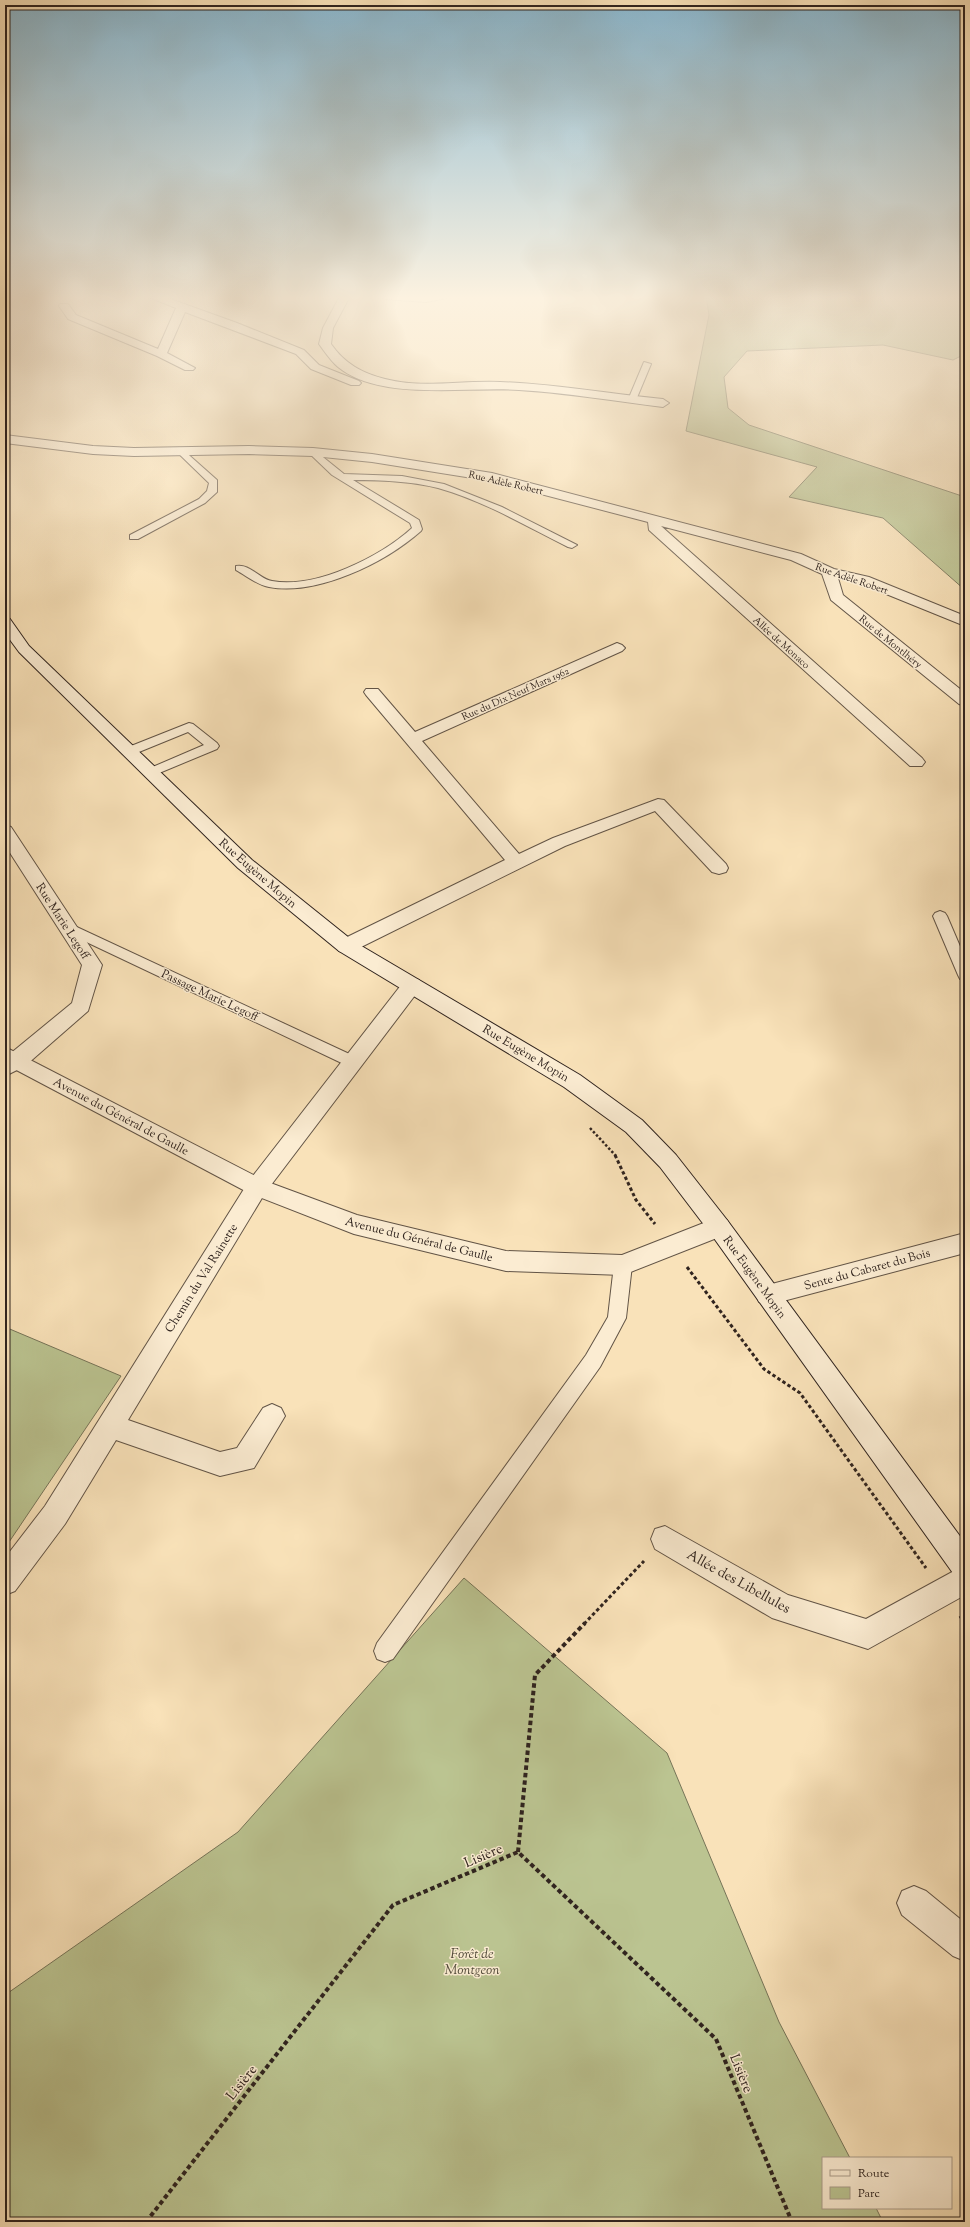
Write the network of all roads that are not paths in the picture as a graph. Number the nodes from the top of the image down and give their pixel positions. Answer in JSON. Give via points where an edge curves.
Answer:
{"nodes":[{"id":1,"x":632,"y":400,"type":"edge"},
{"id":2,"x":662,"y":403,"type":"dead end"},
{"id":3,"x":5,"y":439,"type":"edge"},
{"id":4,"x":181,"y":451,"type":"junction"},
{"id":5,"x":313,"y":452,"type":"junction"},
{"id":6,"x":343,"y":477,"type":"junction"},
{"id":7,"x":655,"y":519,"type":"junction"},
{"id":8,"x":134,"y":537,"type":"dead end"},
{"id":9,"x":572,"y":545,"type":"dead end"},
{"id":10,"x":240,"y":568,"type":"dead end"},
{"id":11,"x":829,"y":572,"type":"junction"},
{"id":12,"x":963,"y":620,"type":"edge"},
{"id":13,"x":5,"y":622,"type":"edge"},
{"id":14,"x":617,"y":648,"type":"dead end"},
{"id":15,"x":372,"y":692,"type":"dead end"},
{"id":16,"x":965,"y":701,"type":"edge"},
{"id":17,"x":412,"y":739,"type":"junction"},
{"id":18,"x":130,"y":751,"type":"junction"},
{"id":19,"x":916,"y":762,"type":"dead end"},
{"id":20,"x":152,"y":772,"type":"junction"},
{"id":21,"x":5,"y":831,"type":"edge"},
{"id":22,"x":516,"y":862,"type":"junction"},
{"id":23,"x":719,"y":868,"type":"dead end"},
{"id":24,"x":940,"y":916,"type":"dead end"},
{"id":25,"x":66,"y":927,"type":"junction"},
{"id":26,"x":346,"y":946,"type":"junction"},
{"id":27,"x":965,"y":975,"type":"edge"},
{"id":28,"x":412,"y":985,"type":"junction"},
{"id":29,"x":9,"y":1061,"type":"edge"},
{"id":30,"x":353,"y":1062,"type":"junction"},
{"id":31,"x":257,"y":1187,"type":"junction"},
{"id":32,"x":719,"y":1227,"type":"junction"},
{"id":33,"x":965,"y":1243,"type":"edge"},
{"id":34,"x":623,"y":1265,"type":"junction"},
{"id":35,"x":768,"y":1295,"type":"junction"},
{"id":36,"x":272,"y":1416,"type":"dead end"},
{"id":37,"x":110,"y":1426,"type":"junction"},
{"id":38,"x":665,"y":1539,"type":"road end"},
{"id":39,"x":965,"y":1566,"type":"edge"},
{"id":40,"x":5,"y":1582,"type":"edge"},
{"id":41,"x":954,"y":1585,"type":"edge"},
{"id":42,"x":385,"y":1651,"type":"dead end"},
{"id":43,"x":914,"y":1903,"type":"dead end"},
{"id":44,"x":965,"y":1944,"type":"edge"}],
"edges":[{"from":1,"to":2,"type":"street"},
{"from":3,"to":4,"type":"street","name":"Rue Adèle Robert","via":[[93,450]]},
{"from":4,"to":5,"type":"street","name":"Rue Adèle Robert"},
{"from":4,"to":8,"type":"lane","via":[[214,482],[212,492],[202,501]]},
{"from":5,"to":6,"type":"lane"},
{"from":5,"to":7,"type":"street","name":"Rue Adèle Robert","via":[[372,458],[492,477]]},
{"from":6,"to":9,"type":"lane","via":[[402,479],[450,489]]},
{"from":6,"to":10,"type":"lane","via":[[415,522],[417,529],[410,538],[366,565],[309,583],[284,586],[269,584]]},
{"from":7,"to":11,"type":"street","name":"Rue Adèle Robert","via":[[796,557]]},
{"from":7,"to":19,"type":"street","name":"Allée de Monaco","via":[[654,528]]},
{"from":11,"to":12,"type":"street","name":"Rue Adèle Robert","via":[[864,580]]},
{"from":11,"to":16,"type":"street","name":"Rue de Montlhéry","via":[[836,597]]},
{"from":13,"to":18,"type":"street","name":"Rue Eugène Mopin","via":[[24,649]]},
{"from":14,"to":17,"type":"street","name":"Rue du Dix Neuf Mars 1962"},
{"from":15,"to":17,"type":"street"},
{"from":17,"to":22,"type":"street"},
{"from":18,"to":20,"type":"street","name":"Rue Eugène Mopin"},
{"from":18,"to":20,"type":"lane","via":[[189,727],[213,746]]},
{"from":20,"to":26,"type":"street","name":"Rue Eugène Mopin","via":[[245,864]]},
{"from":21,"to":25,"type":"street","name":"Rue Marie Legoff"},
{"from":22,"to":23,"type":"street","via":[[559,842],[658,804]]},
{"from":22,"to":26,"type":"street"},
{"from":24,"to":27,"type":"lane"},
{"from":25,"to":29,"type":"street","name":"Rue Marie Legoff","via":[[92,965],[81,1006]]},
{"from":25,"to":30,"type":"lane","name":"Passage Marie Legoff"},
{"from":26,"to":28,"type":"street","name":"Rue Eugène Mopin"},
{"from":28,"to":30,"type":"street","name":"Chemin du Val Rainette"},
{"from":28,"to":32,"type":"street","name":"Rue Eugène Mopin","via":[[572,1081],[634,1126],[668,1161]]},
{"from":29,"to":31,"type":"street","name":"Avenue du Général de Gaulle"},
{"from":30,"to":31,"type":"street","name":"Chemin du Val Rainette"},
{"from":31,"to":34,"type":"street","name":"Avenue du Général de Gaulle","via":[[354,1224],[506,1261]]},
{"from":31,"to":37,"type":"street","name":"Chemin du Val Rainette"},
{"from":32,"to":34,"type":"street","name":"Avenue du Général de Gaulle"},
{"from":32,"to":35,"type":"street","name":"Rue Eugène Mopin"},
{"from":33,"to":35,"type":"street","name":"Sente du Cabaret du Bois"},
{"from":34,"to":42,"type":"lane","via":[[618,1318],[593,1361]]},
{"from":35,"to":39,"type":"street","name":"Rue Eugène Mopin"},
{"from":36,"to":37,"type":"street","via":[[245,1459],[220,1464]]},
{"from":37,"to":40,"type":"street","name":"Chemin du Val Rainette","via":[[55,1515]]},
{"from":38,"to":41,"type":"street","name":"Allée des Libellules","via":[[782,1608],[868,1634]]},
{"from":43,"to":44,"type":"street"}]}
